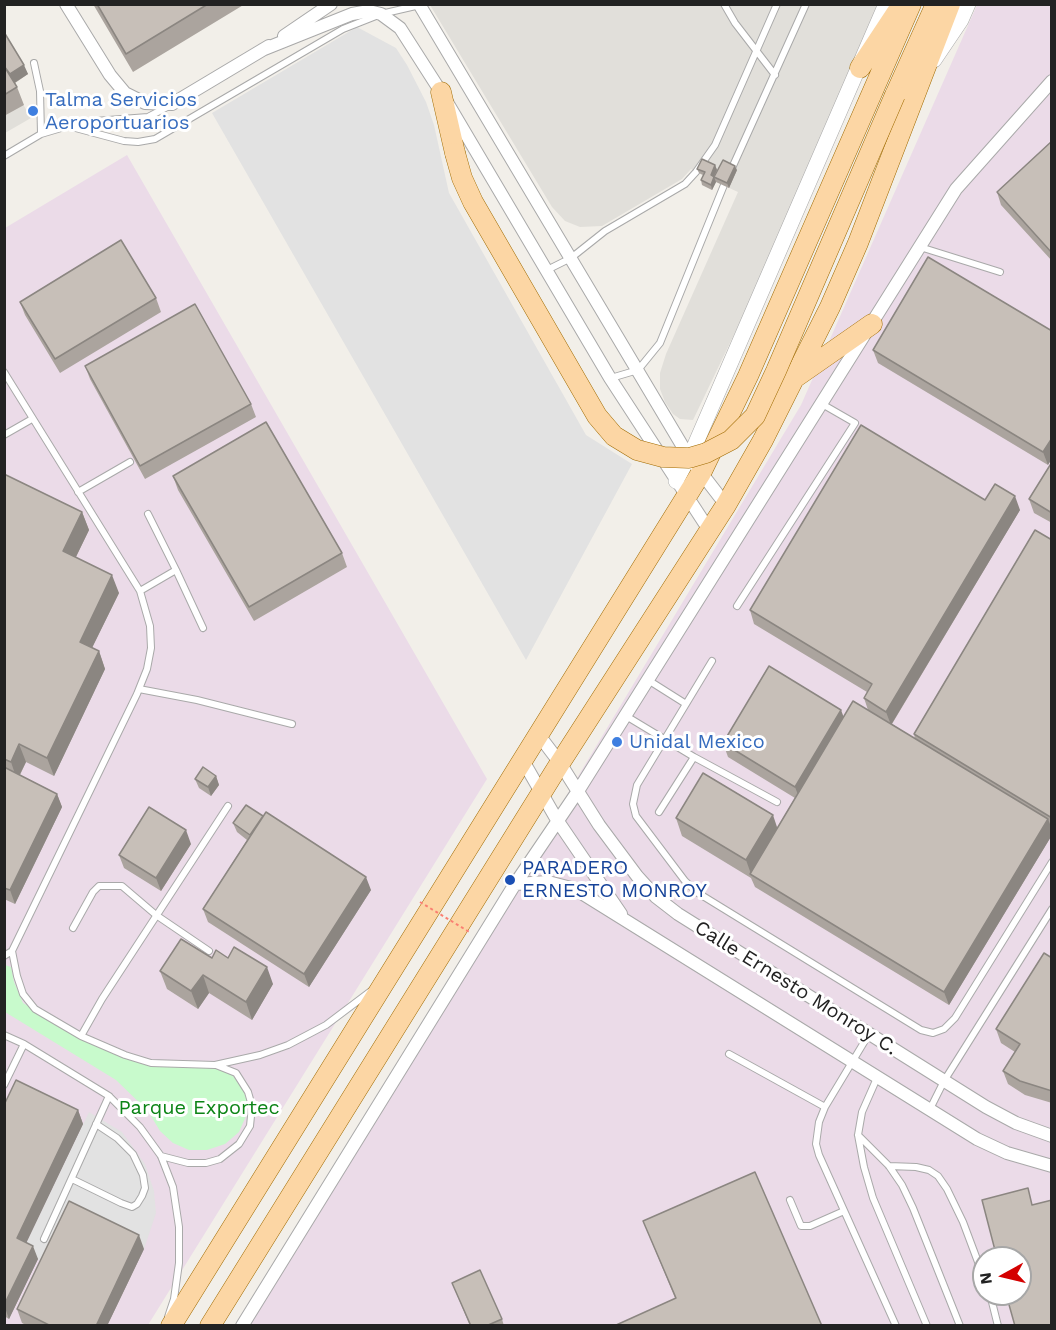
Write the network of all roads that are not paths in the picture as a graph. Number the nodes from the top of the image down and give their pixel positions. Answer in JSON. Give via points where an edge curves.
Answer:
{"nodes":[{"id":1,"x":66,"y":4,"type":"edge"},
{"id":2,"x":331,"y":4,"type":"edge"},
{"id":3,"x":724,"y":4,"type":"edge"},
{"id":4,"x":777,"y":4,"type":"edge"},
{"id":5,"x":806,"y":4,"type":"edge"},
{"id":6,"x":886,"y":4,"type":"edge"},
{"id":7,"x":902,"y":4,"type":"edge"},
{"id":8,"x":911,"y":4,"type":"edge"},
{"id":9,"x":936,"y":4,"type":"edge"},
{"id":10,"x":950,"y":4,"type":"edge"},
{"id":11,"x":968,"y":4,"type":"edge"},
{"id":12,"x":420,"y":5,"type":"edge"},
{"id":13,"x":381,"y":14,"type":"junction"},
{"id":14,"x":262,"y":50,"type":"junction"},
{"id":15,"x":757,"y":50,"type":"junction"},
{"id":16,"x":34,"y":63,"type":"dead end"},
{"id":17,"x":860,"y":68,"type":"junction"},
{"id":18,"x":775,"y":75,"type":"junction"},
{"id":19,"x":922,"y":77,"type":"junction"},
{"id":20,"x":1050,"y":88,"type":"edge"},
{"id":21,"x":441,"y":92,"type":"junction"},
{"id":22,"x":172,"y":104,"type":"junction"},
{"id":23,"x":68,"y":126,"type":"junction"},
{"id":24,"x":41,"y":135,"type":"junction"},
{"id":25,"x":4,"y":156,"type":"edge"},
{"id":26,"x":732,"y":168,"type":"edge"},
{"id":27,"x":724,"y":185,"type":"edge"},
{"id":28,"x":920,"y":248,"type":"junction"},
{"id":29,"x":571,"y":258,"type":"junction"},
{"id":30,"x":547,"y":270,"type":"junction"},
{"id":31,"x":1000,"y":272,"type":"dead end"},
{"id":32,"x":872,"y":324,"type":"junction"},
{"id":33,"x":638,"y":370,"type":"junction"},
{"id":34,"x":4,"y":372,"type":"edge"},
{"id":35,"x":610,"y":378,"type":"junction"},
{"id":36,"x":794,"y":379,"type":"junction"},
{"id":37,"x":822,"y":404,"type":"junction"},
{"id":38,"x":32,"y":419,"type":"junction"},
{"id":39,"x":4,"y":435,"type":"edge"},
{"id":40,"x":130,"y":462,"type":"edge"},
{"id":41,"x":695,"y":465,"type":"junction"},
{"id":42,"x":681,"y":489,"type":"junction"},
{"id":43,"x":78,"y":492,"type":"junction"},
{"id":44,"x":726,"y":505,"type":"junction"},
{"id":45,"x":148,"y":514,"type":"dead end"},
{"id":46,"x":709,"y":530,"type":"junction"},
{"id":47,"x":176,"y":570,"type":"junction"},
{"id":48,"x":140,"y":591,"type":"junction"},
{"id":49,"x":737,"y":606,"type":"dead end"},
{"id":50,"x":203,"y":628,"type":"dead end"},
{"id":51,"x":712,"y":661,"type":"dead end"},
{"id":52,"x":648,"y":680,"type":"junction"},
{"id":53,"x":139,"y":689,"type":"junction"},
{"id":54,"x":686,"y":704,"type":"junction"},
{"id":55,"x":626,"y":716,"type":"junction"},
{"id":56,"x":292,"y":724,"type":"dead end"},
{"id":57,"x":538,"y":734,"type":"junction"},
{"id":58,"x":665,"y":739,"type":"junction"},
{"id":59,"x":694,"y":757,"type":"junction"},
{"id":60,"x":522,"y":759,"type":"junction"},
{"id":61,"x":560,"y":763,"type":"junction"},
{"id":62,"x":578,"y":791,"type":"junction"},
{"id":63,"x":542,"y":792,"type":"junction"},
{"id":64,"x":777,"y":802,"type":"dead end"},
{"id":65,"x":228,"y":806,"type":"dead end"},
{"id":66,"x":659,"y":812,"type":"dead end"},
{"id":67,"x":557,"y":820,"type":"junction"},
{"id":68,"x":1052,"y":862,"type":"edge"},
{"id":69,"x":515,"y":884,"type":"junction"},
{"id":70,"x":1052,"y":909,"type":"edge"},
{"id":71,"x":156,"y":915,"type":"junction"},
{"id":72,"x":623,"y":917,"type":"junction"},
{"id":73,"x":73,"y":928,"type":"dead end"},
{"id":74,"x":12,"y":951,"type":"junction"},
{"id":75,"x":209,"y":951,"type":"dead end"},
{"id":76,"x":4,"y":956,"type":"edge"},
{"id":77,"x":387,"y":980,"type":"junction"},
{"id":78,"x":869,"y":1034,"type":"junction"},
{"id":79,"x":4,"y":1035,"type":"edge"},
{"id":80,"x":81,"y":1036,"type":"junction"},
{"id":81,"x":24,"y":1044,"type":"junction"},
{"id":82,"x":729,"y":1054,"type":"dead end"},
{"id":83,"x":853,"y":1063,"type":"junction"},
{"id":84,"x":215,"y":1065,"type":"junction"},
{"id":85,"x":877,"y":1078,"type":"junction"},
{"id":86,"x":944,"y":1081,"type":"junction"},
{"id":87,"x":5,"y":1082,"type":"edge"},
{"id":88,"x":109,"y":1096,"type":"junction"},
{"id":89,"x":825,"y":1107,"type":"junction"},
{"id":90,"x":930,"y":1109,"type":"junction"},
{"id":91,"x":96,"y":1124,"type":"junction"},
{"id":92,"x":858,"y":1135,"type":"junction"},
{"id":93,"x":1052,"y":1136,"type":"edge"},
{"id":94,"x":161,"y":1156,"type":"junction"},
{"id":95,"x":890,"y":1166,"type":"junction"},
{"id":96,"x":1052,"y":1166,"type":"edge"},
{"id":97,"x":72,"y":1179,"type":"junction"},
{"id":98,"x":790,"y":1200,"type":"dead end"},
{"id":99,"x":844,"y":1211,"type":"junction"},
{"id":100,"x":44,"y":1239,"type":"dead end"},
{"id":101,"x":972,"y":1246,"type":"edge"},
{"id":102,"x":993,"y":1306,"type":"edge"},
{"id":103,"x":165,"y":1326,"type":"edge"},
{"id":104,"x":171,"y":1326,"type":"edge"},
{"id":105,"x":210,"y":1326,"type":"edge"},
{"id":106,"x":242,"y":1326,"type":"edge"},
{"id":107,"x":896,"y":1326,"type":"edge"},
{"id":108,"x":927,"y":1326,"type":"edge"},
{"id":109,"x":960,"y":1326,"type":"edge"},
{"id":110,"x":998,"y":1326,"type":"edge"}],
"edges":[{"from":1,"to":22,"type":"street","via":[[125,93],[145,103]]},
{"from":2,"to":14,"type":"street"},
{"from":3,"to":15,"type":"lane"},
{"from":4,"to":15,"type":"lane"},
{"from":5,"to":18,"type":"lane"},
{"from":6,"to":17,"type":"street"},
{"from":7,"to":17,"type":"main road"},
{"from":8,"to":41,"type":"main road","via":[[748,376]]},
{"from":9,"to":21,"type":"main road","bridge":true,"via":[[755,416],[731,440],[689,458],[637,450],[614,436],[597,416],[473,202],[454,153]]},
{"from":10,"to":19,"type":"main road"},
{"from":11,"to":19,"type":"street"},
{"from":12,"to":13,"type":"lane"},
{"from":12,"to":29,"type":"street"},
{"from":13,"to":14,"type":"street","via":[[352,14]]},
{"from":13,"to":21,"type":"street","via":[[400,28]]},
{"from":13,"to":23,"type":"lane","via":[[343,29],[154,139],[124,141]]},
{"from":14,"to":22,"type":"street"},
{"from":15,"to":18,"type":"lane"},
{"from":15,"to":29,"type":"lane","via":[[715,145],[696,172],[685,184],[605,231]]},
{"from":16,"to":24,"type":"lane","via":[[40,91]]},
{"from":17,"to":41,"type":"street"},
{"from":18,"to":26,"type":"lane"},
{"from":19,"to":36,"type":"main road","via":[[858,243]]},
{"from":20,"to":28,"type":"street","via":[[956,189]]},
{"from":21,"to":30,"type":"street"},
{"from":22,"to":23,"type":"lane","via":[[148,117]]},
{"from":23,"to":24,"type":"lane"},
{"from":24,"to":25,"type":"lane"},
{"from":27,"to":33,"type":"lane","via":[[660,343]]},
{"from":28,"to":31,"type":"lane"},
{"from":28,"to":32,"type":"street"},
{"from":29,"to":30,"type":"lane"},
{"from":29,"to":33,"type":"street"},
{"from":30,"to":35,"type":"street"},
{"from":32,"to":36,"type":"main road"},
{"from":32,"to":37,"type":"street"},
{"from":33,"to":35,"type":"lane"},
{"from":33,"to":41,"type":"street"},
{"from":34,"to":38,"type":"lane"},
{"from":35,"to":42,"type":"street"},
{"from":36,"to":44,"type":"main road"},
{"from":37,"to":49,"type":"lane","via":[[855,423]]},
{"from":37,"to":52,"type":"street"},
{"from":38,"to":39,"type":"lane"},
{"from":38,"to":43,"type":"lane"},
{"from":40,"to":43,"type":"lane"},
{"from":41,"to":42,"type":"main road"},
{"from":41,"to":44,"type":"street"},
{"from":42,"to":46,"type":"street"},
{"from":42,"to":57,"type":"main road"},
{"from":43,"to":48,"type":"lane"},
{"from":44,"to":46,"type":"main road"},
{"from":45,"to":47,"type":"lane"},
{"from":46,"to":61,"type":"main road"},
{"from":47,"to":48,"type":"lane"},
{"from":47,"to":50,"type":"lane"},
{"from":48,"to":53,"type":"lane","via":[[150,626],[151,648]]},
{"from":51,"to":54,"type":"lane"},
{"from":52,"to":54,"type":"lane"},
{"from":52,"to":55,"type":"street"},
{"from":53,"to":56,"type":"lane"},
{"from":53,"to":74,"type":"lane"},
{"from":54,"to":58,"type":"lane"},
{"from":55,"to":58,"type":"lane"},
{"from":55,"to":62,"type":"street"},
{"from":57,"to":60,"type":"main road"},
{"from":57,"to":61,"type":"street","name":"Calle Ernesto Monroy C."},
{"from":58,"to":59,"type":"lane"},
{"from":58,"to":68,"type":"lane","via":[[637,785],[633,804],[636,816],[685,881],[698,893],[921,1030],[933,1033],[955,1018]]},
{"from":59,"to":64,"type":"lane"},
{"from":59,"to":66,"type":"lane"},
{"from":60,"to":63,"type":"street","name":"Calle Ernesto Monroy C."},
{"from":60,"to":77,"type":"main road"},
{"from":61,"to":62,"type":"street","name":"Calle Ernesto Monroy C."},
{"from":61,"to":63,"type":"main road"},
{"from":62,"to":67,"type":"street"},
{"from":62,"to":78,"type":"street","name":"Calle Ernesto Monroy C.","via":[[599,825],[656,897]]},
{"from":63,"to":67,"type":"street","name":"Calle Ernesto Monroy C."},
{"from":63,"to":105,"type":"main road"},
{"from":65,"to":71,"type":"lane"},
{"from":67,"to":69,"type":"street"},
{"from":67,"to":72,"type":"street","name":"Calle Ernesto Monroy C."},
{"from":69,"to":72,"type":"street","name":"Calle Ernesto Monroy C.","via":[[562,884]]},
{"from":69,"to":106,"type":"street"},
{"from":70,"to":86,"type":"lane"},
{"from":71,"to":73,"type":"lane","via":[[122,886],[99,886]]},
{"from":71,"to":75,"type":"lane"},
{"from":71,"to":80,"type":"lane"},
{"from":72,"to":83,"type":"street","name":"Calle Ernesto Monroy C."},
{"from":74,"to":76,"type":"lane"},
{"from":74,"to":80,"type":"lane","via":[[23,994],[35,1010]]},
{"from":77,"to":84,"type":"lane","via":[[326,1025],[288,1045]]},
{"from":77,"to":104,"type":"main road"},
{"from":78,"to":83,"type":"lane"},
{"from":78,"to":86,"type":"street","name":"Calle Ernesto Monroy C."},
{"from":79,"to":81,"type":"lane"},
{"from":80,"to":84,"type":"lane","via":[[151,1063]]},
{"from":81,"to":87,"type":"lane"},
{"from":81,"to":88,"type":"lane"},
{"from":82,"to":89,"type":"lane"},
{"from":83,"to":85,"type":"street","name":"Calle Ernesto Monroy C."},
{"from":83,"to":89,"type":"lane"},
{"from":84,"to":94,"type":"lane","via":[[236,1073],[248,1092],[252,1106],[250,1126],[239,1144],[220,1159],[188,1163]]},
{"from":85,"to":90,"type":"street","name":"Calle Ernesto Monroy C."},
{"from":85,"to":92,"type":"lane","via":[[862,1112]]},
{"from":86,"to":90,"type":"lane"},
{"from":86,"to":93,"type":"street","name":"Calle Ernesto Monroy C.","via":[[1016,1123]]},
{"from":88,"to":91,"type":"lane"},
{"from":88,"to":94,"type":"lane","via":[[140,1127]]},
{"from":89,"to":99,"type":"lane","via":[[816,1144]]},
{"from":90,"to":96,"type":"street","name":"Calle Ernesto Monroy C.","via":[[977,1139],[1007,1153]]},
{"from":91,"to":97,"type":"lane"},
{"from":91,"to":97,"type":"lane","via":[[117,1137],[133,1154],[143,1175],[142,1196],[132,1207]]},
{"from":92,"to":95,"type":"lane"},
{"from":92,"to":108,"type":"lane","via":[[873,1198]]},
{"from":94,"to":103,"type":"lane","via":[[173,1187],[179,1227],[174,1299]]},
{"from":95,"to":101,"type":"lane","via":[[916,1167],[938,1176]]},
{"from":95,"to":109,"type":"lane","via":[[913,1208]]},
{"from":97,"to":100,"type":"lane"},
{"from":98,"to":99,"type":"lane","via":[[801,1226]]},
{"from":99,"to":107,"type":"lane"},
{"from":102,"to":110,"type":"lane"}]}
